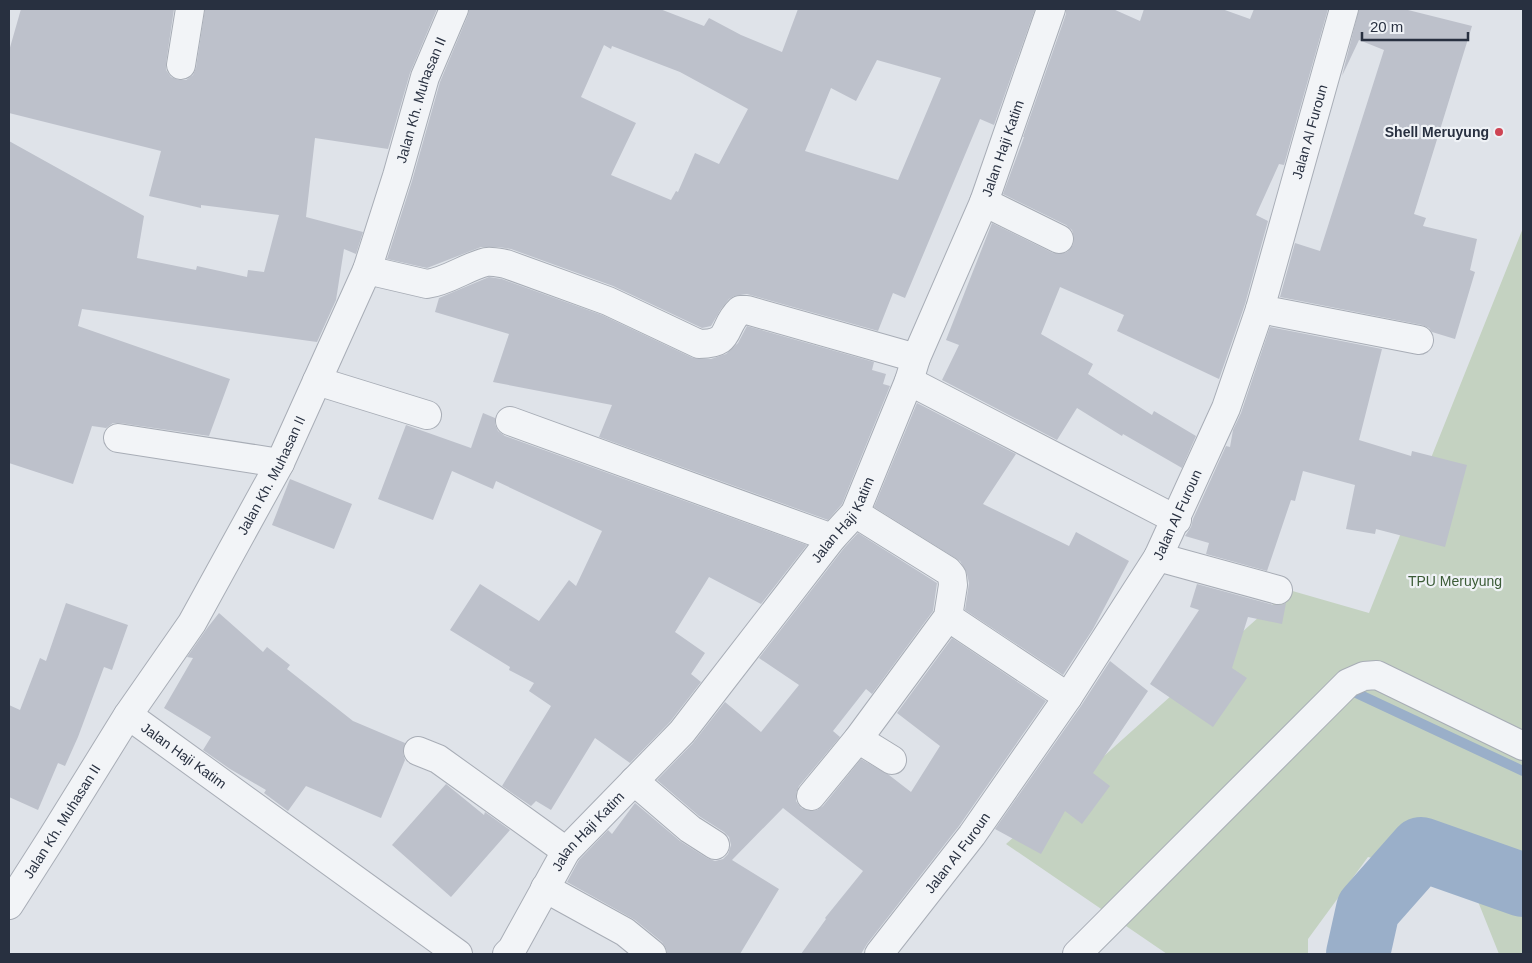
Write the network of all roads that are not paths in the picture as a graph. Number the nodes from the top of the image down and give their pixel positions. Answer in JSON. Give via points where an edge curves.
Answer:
{"nodes":[{"id":1,"x":190,"y":9,"type":"edge"},
{"id":2,"x":454,"y":9,"type":"edge"},
{"id":3,"x":1051,"y":9,"type":"edge"},
{"id":4,"x":1344,"y":9,"type":"edge"},
{"id":5,"x":181,"y":65,"type":"dead end"},
{"id":6,"x":984,"y":202,"type":"junction"},
{"id":7,"x":1059,"y":239,"type":"dead end"},
{"id":8,"x":367,"y":270,"type":"junction"},
{"id":9,"x":1260,"y":309,"type":"junction"},
{"id":10,"x":1419,"y":340,"type":"dead end"},
{"id":11,"x":912,"y":370,"type":"junction"},
{"id":12,"x":317,"y":381,"type":"junction"},
{"id":13,"x":428,"y":415,"type":"dead end"},
{"id":14,"x":510,"y":421,"type":"dead end"},
{"id":15,"x":118,"y":438,"type":"dead end"},
{"id":16,"x":280,"y":462,"type":"junction"},
{"id":17,"x":855,"y":513,"type":"junction"},
{"id":18,"x":1177,"y":520,"type":"junction"},
{"id":19,"x":832,"y":538,"type":"junction"},
{"id":20,"x":1158,"y":557,"type":"junction"},
{"id":21,"x":1278,"y":590,"type":"dead end"},
{"id":22,"x":948,"y":617,"type":"junction"},
{"id":23,"x":1068,"y":696,"type":"junction"},
{"id":24,"x":128,"y":715,"type":"junction"},
{"id":25,"x":858,"y":739,"type":"junction"},
{"id":26,"x":1523,"y":746,"type":"edge"},
{"id":27,"x":418,"y":751,"type":"dead end"},
{"id":28,"x":892,"y":760,"type":"dead end"},
{"id":29,"x":634,"y":782,"type":"junction"},
{"id":30,"x":811,"y":796,"type":"dead end"},
{"id":31,"x":715,"y":845,"type":"dead end"},
{"id":32,"x":566,"y":851,"type":"junction"},
{"id":33,"x":545,"y":888,"type":"junction"},
{"id":34,"x":9,"y":905,"type":"edge"},
{"id":35,"x":458,"y":954,"type":"edge"},
{"id":36,"x":507,"y":954,"type":"edge"},
{"id":37,"x":652,"y":954,"type":"edge"},
{"id":38,"x":878,"y":954,"type":"edge"},
{"id":39,"x":1077,"y":954,"type":"edge"}],
"edges":[{"from":1,"to":5,"type":"street"},
{"from":2,"to":8,"type":"street","name":"Jalan Kh. Muhasan II","via":[[425,77]]},
{"from":3,"to":6,"type":"street","name":"Jalan Haji Katim"},
{"from":4,"to":9,"type":"street","name":"Jalan Al Furoun"},
{"from":6,"to":7,"type":"street"},
{"from":6,"to":11,"type":"street","name":"Jalan Haji Katim"},
{"from":8,"to":11,"type":"street","via":[[427,284],[487,262],[496,262],[608,301],[699,344],[713,344],[723,338],[734,316],[740,310],[747,310]]},
{"from":8,"to":12,"type":"street","name":"Jalan Kh. Muhasan II"},
{"from":9,"to":10,"type":"street"},
{"from":9,"to":18,"type":"street","name":"Jalan Al Furoun","via":[[1226,408]]},
{"from":11,"to":17,"type":"street","name":"Jalan Haji Katim"},
{"from":11,"to":18,"type":"street"},
{"from":12,"to":13,"type":"street"},
{"from":12,"to":16,"type":"street","name":"Jalan Kh. Muhasan II"},
{"from":14,"to":19,"type":"street"},
{"from":15,"to":16,"type":"street"},
{"from":16,"to":24,"type":"street","name":"Jalan Kh. Muhasan II","via":[[192,623]]},
{"from":17,"to":19,"type":"street","name":"Jalan Haji Katim"},
{"from":17,"to":22,"type":"street","via":[[948,571],[953,585]]},
{"from":18,"to":20,"type":"street","name":"Jalan Al Furoun"},
{"from":19,"to":29,"type":"street","name":"Jalan Haji Katim","via":[[682,732]]},
{"from":20,"to":21,"type":"street"},
{"from":20,"to":23,"type":"street","name":"Jalan Al Furoun"},
{"from":22,"to":23,"type":"street"},
{"from":22,"to":25,"type":"street"},
{"from":23,"to":38,"type":"street","name":"Jalan Al Furoun","via":[[972,835]]},
{"from":24,"to":34,"type":"street","name":"Jalan Kh. Muhasan II"},
{"from":24,"to":35,"type":"street","name":"Jalan Haji Katim"},
{"from":25,"to":28,"type":"street"},
{"from":25,"to":30,"type":"street"},
{"from":26,"to":39,"type":"street","via":[[1376,675],[1364,676],[1348,684]]},
{"from":27,"to":32,"type":"street","via":[[438,759]]},
{"from":29,"to":31,"type":"street","via":[[690,829]]},
{"from":29,"to":32,"type":"street","name":"Jalan Haji Katim"},
{"from":32,"to":33,"type":"street","name":"Jalan Haji Katim"},
{"from":33,"to":36,"type":"street","name":"Jalan Haji Katim"},
{"from":33,"to":37,"type":"street","via":[[625,932]]}]}
